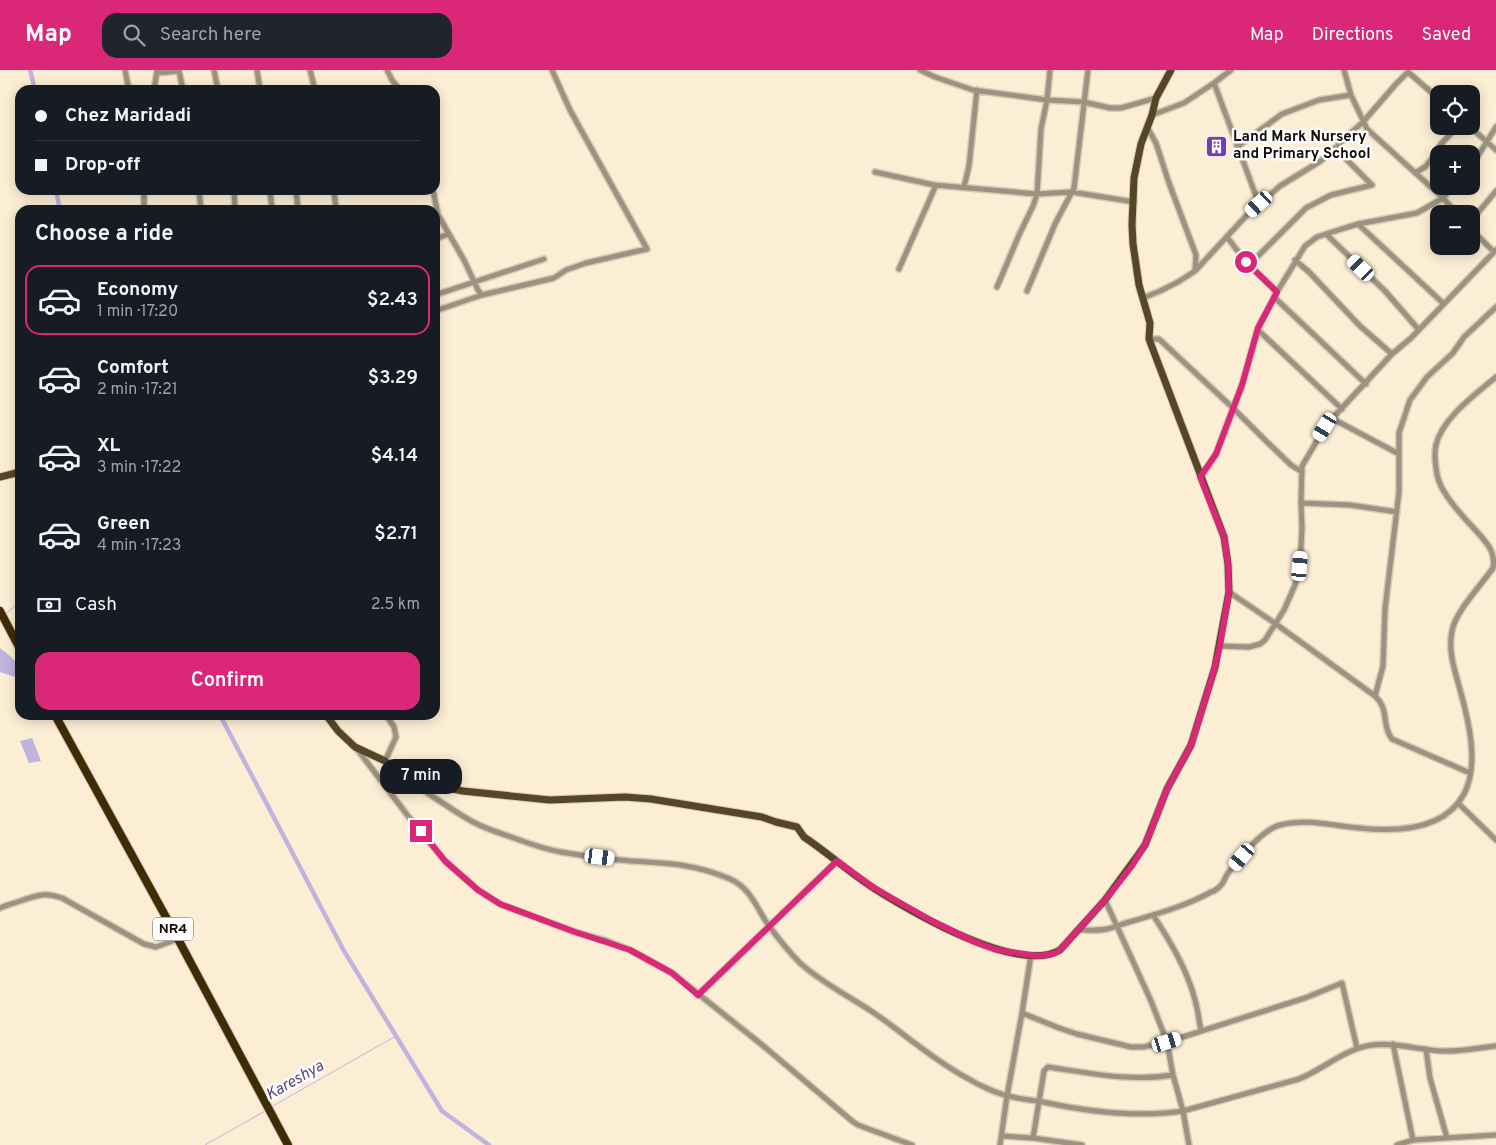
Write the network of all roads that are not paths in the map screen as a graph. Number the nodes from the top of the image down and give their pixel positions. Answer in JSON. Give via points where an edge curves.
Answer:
{"nodes":[{"id":1,"x":124,"y":70,"type":"edge"},
{"id":2,"x":214,"y":70,"type":"edge"},
{"id":3,"x":257,"y":70,"type":"edge"},
{"id":4,"x":310,"y":70,"type":"edge"},
{"id":5,"x":387,"y":70,"type":"edge"},
{"id":6,"x":552,"y":70,"type":"edge"},
{"id":7,"x":920,"y":70,"type":"edge"},
{"id":8,"x":1050,"y":70,"type":"edge"},
{"id":9,"x":1088,"y":70,"type":"edge"},
{"id":10,"x":1171,"y":70,"type":"edge"},
{"id":11,"x":1230,"y":70,"type":"edge"},
{"id":12,"x":1344,"y":70,"type":"edge"},
{"id":13,"x":157,"y":71,"type":"edge"},
{"id":14,"x":1409,"y":71,"type":"edge"},
{"id":15,"x":1214,"y":83,"type":"junction"},
{"id":16,"x":128,"y":85,"type":"edge"},
{"id":17,"x":155,"y":85,"type":"edge"},
{"id":18,"x":182,"y":85,"type":"edge"},
{"id":19,"x":217,"y":85,"type":"edge"},
{"id":20,"x":259,"y":85,"type":"edge"},
{"id":21,"x":314,"y":85,"type":"edge"},
{"id":22,"x":396,"y":85,"type":"edge"},
{"id":23,"x":977,"y":90,"type":"junction"},
{"id":24,"x":1430,"y":91,"type":"edge"},
{"id":25,"x":1351,"y":95,"type":"junction"},
{"id":26,"x":1156,"y":98,"type":"junction"},
{"id":27,"x":1047,"y":100,"type":"junction"},
{"id":28,"x":1084,"y":102,"type":"junction"},
{"id":29,"x":1152,"y":114,"type":"junction"},
{"id":30,"x":1363,"y":122,"type":"junction"},
{"id":31,"x":1147,"y":127,"type":"junction"},
{"id":32,"x":1496,"y":127,"type":"edge"},
{"id":33,"x":1450,"y":135,"type":"edge"},
{"id":34,"x":1479,"y":135,"type":"edge"},
{"id":35,"x":1487,"y":142,"type":"junction"},
{"id":36,"x":1237,"y":147,"type":"junction"},
{"id":37,"x":1335,"y":148,"type":"junction"},
{"id":38,"x":1496,"y":150,"type":"edge"},
{"id":39,"x":1480,"y":153,"type":"edge"},
{"id":40,"x":875,"y":172,"type":"dead end"},
{"id":41,"x":1415,"y":174,"type":"junction"},
{"id":42,"x":936,"y":185,"type":"junction"},
{"id":43,"x":964,"y":187,"type":"junction"},
{"id":44,"x":1496,"y":191,"type":"edge"},
{"id":45,"x":1072,"y":192,"type":"junction"},
{"id":46,"x":1037,"y":194,"type":"junction"},
{"id":47,"x":1445,"y":195,"type":"edge"},
{"id":48,"x":1442,"y":198,"type":"junction"},
{"id":49,"x":1134,"y":202,"type":"junction"},
{"id":50,"x":1259,"y":204,"type":"junction"},
{"id":51,"x":1449,"y":205,"type":"edge"},
{"id":52,"x":1480,"y":210,"type":"edge"},
{"id":53,"x":440,"y":218,"type":"edge"},
{"id":54,"x":1358,"y":224,"type":"junction"},
{"id":55,"x":449,"y":234,"type":"junction"},
{"id":56,"x":1326,"y":234,"type":"junction"},
{"id":57,"x":440,"y":237,"type":"edge"},
{"id":58,"x":1227,"y":237,"type":"junction"},
{"id":59,"x":1480,"y":237,"type":"edge"},
{"id":60,"x":1495,"y":251,"type":"edge"},
{"id":61,"x":544,"y":259,"type":"dead end"},
{"id":62,"x":1296,"y":260,"type":"junction"},
{"id":63,"x":1249,"y":265,"type":"junction"},
{"id":64,"x":899,"y":269,"type":"dead end"},
{"id":65,"x":1195,"y":271,"type":"junction"},
{"id":66,"x":474,"y":282,"type":"junction"},
{"id":67,"x":997,"y":287,"type":"dead end"},
{"id":68,"x":1027,"y":291,"type":"dead end"},
{"id":69,"x":440,"y":293,"type":"edge"},
{"id":70,"x":1275,"y":294,"type":"junction"},
{"id":71,"x":482,"y":295,"type":"junction"},
{"id":72,"x":1143,"y":298,"type":"junction"},
{"id":73,"x":1444,"y":304,"type":"junction"},
{"id":74,"x":1496,"y":307,"type":"edge"},
{"id":75,"x":440,"y":308,"type":"edge"},
{"id":76,"x":1258,"y":330,"type":"junction"},
{"id":77,"x":1419,"y":330,"type":"junction"},
{"id":78,"x":1149,"y":339,"type":"junction"},
{"id":79,"x":1392,"y":354,"type":"junction"},
{"id":80,"x":1496,"y":377,"type":"edge"},
{"id":81,"x":1366,"y":384,"type":"junction"},
{"id":82,"x":1233,"y":408,"type":"junction"},
{"id":83,"x":1342,"y":409,"type":"junction"},
{"id":84,"x":1333,"y":419,"type":"junction"},
{"id":85,"x":1399,"y":454,"type":"junction"},
{"id":86,"x":1302,"y":472,"type":"junction"},
{"id":87,"x":15,"y":473,"type":"edge"},
{"id":88,"x":0,"y":477,"type":"edge"},
{"id":89,"x":1200,"y":477,"type":"junction"},
{"id":90,"x":1301,"y":503,"type":"junction"},
{"id":91,"x":1397,"y":512,"type":"junction"},
{"id":92,"x":1229,"y":592,"type":"junction"},
{"id":93,"x":0,"y":611,"type":"edge"},
{"id":94,"x":1276,"y":624,"type":"junction"},
{"id":95,"x":15,"y":640,"type":"edge"},
{"id":96,"x":1220,"y":646,"type":"junction"},
{"id":97,"x":1374,"y":696,"type":"junction"},
{"id":98,"x":58,"y":720,"type":"edge"},
{"id":99,"x":330,"y":720,"type":"edge"},
{"id":100,"x":389,"y":720,"type":"edge"},
{"id":101,"x":355,"y":747,"type":"junction"},
{"id":102,"x":385,"y":761,"type":"junction"},
{"id":103,"x":396,"y":771,"type":"junction"},
{"id":104,"x":1470,"y":773,"type":"junction"},
{"id":105,"x":1458,"y":803,"type":"junction"},
{"id":106,"x":1496,"y":840,"type":"edge"},
{"id":107,"x":837,"y":861,"type":"junction"},
{"id":108,"x":1105,"y":900,"type":"junction"},
{"id":109,"x":0,"y":908,"type":"edge"},
{"id":110,"x":1153,"y":915,"type":"junction"},
{"id":111,"x":769,"y":926,"type":"junction"},
{"id":112,"x":1116,"y":927,"type":"junction"},
{"id":113,"x":1077,"y":930,"type":"junction"},
{"id":114,"x":178,"y":939,"type":"junction"},
{"id":115,"x":1031,"y":955,"type":"junction"},
{"id":116,"x":698,"y":995,"type":"junction"},
{"id":117,"x":1022,"y":1013,"type":"junction"},
{"id":118,"x":1202,"y":1031,"type":"junction"},
{"id":119,"x":1167,"y":1042,"type":"junction"},
{"id":120,"x":1394,"y":1044,"type":"junction"},
{"id":121,"x":1496,"y":1046,"type":"edge"},
{"id":122,"x":1357,"y":1048,"type":"junction"},
{"id":123,"x":1426,"y":1049,"type":"junction"},
{"id":124,"x":1173,"y":1075,"type":"junction"},
{"id":125,"x":1007,"y":1096,"type":"junction"},
{"id":126,"x":1039,"y":1102,"type":"junction"},
{"id":127,"x":1183,"y":1111,"type":"junction"},
{"id":128,"x":1496,"y":1135,"type":"edge"},
{"id":129,"x":1002,"y":1136,"type":"junction"},
{"id":130,"x":1033,"y":1138,"type":"junction"},
{"id":131,"x":1447,"y":1138,"type":"junction"},
{"id":132,"x":1413,"y":1140,"type":"junction"},
{"id":133,"x":288,"y":1145,"type":"edge"},
{"id":134,"x":912,"y":1145,"type":"edge"},
{"id":135,"x":1000,"y":1145,"type":"edge"},
{"id":136,"x":1082,"y":1145,"type":"edge"},
{"id":137,"x":1189,"y":1145,"type":"edge"},
{"id":138,"x":1397,"y":1145,"type":"edge"}],
"edges":[{"from":1,"to":16,"type":"street"},
{"from":2,"to":19,"type":"street"},
{"from":3,"to":20,"type":"street"},
{"from":4,"to":21,"type":"street"},
{"from":5,"to":22,"type":"street"},
{"from":6,"to":71,"type":"street","via":[[570,110],[647,249],[586,263],[554,278]]},
{"from":7,"to":23,"type":"street"},
{"from":8,"to":27,"type":"street"},
{"from":9,"to":28,"type":"street"},
{"from":10,"to":26,"type":"main road"},
{"from":11,"to":15,"type":"street"},
{"from":12,"to":25,"type":"street"},
{"from":13,"to":17,"type":"street"},
{"from":13,"to":18,"type":"street","via":[[179,71]]},
{"from":14,"to":24,"type":"street"},
{"from":14,"to":30,"type":"street"},
{"from":15,"to":29,"type":"street","via":[[1184,103]]},
{"from":15,"to":36,"type":"street"},
{"from":23,"to":27,"type":"street"},
{"from":23,"to":43,"type":"street"},
{"from":25,"to":30,"type":"street"},
{"from":25,"to":36,"type":"street","via":[[1319,100],[1282,114]]},
{"from":26,"to":28,"type":"street","via":[[1114,108]]},
{"from":26,"to":29,"type":"main road"},
{"from":27,"to":28,"type":"street"},
{"from":27,"to":46,"type":"street","via":[[1041,130]]},
{"from":28,"to":45,"type":"street"},
{"from":29,"to":31,"type":"main road"},
{"from":30,"to":37,"type":"street"},
{"from":30,"to":41,"type":"street"},
{"from":31,"to":49,"type":"main road","via":[[1136,165]]},
{"from":31,"to":65,"type":"street","via":[[1156,143],[1196,255]]},
{"from":32,"to":35,"type":"street"},
{"from":33,"to":41,"type":"street"},
{"from":34,"to":35,"type":"street"},
{"from":35,"to":38,"type":"street"},
{"from":35,"to":39,"type":"street"},
{"from":36,"to":50,"type":"street"},
{"from":37,"to":50,"type":"street"},
{"from":37,"to":63,"type":"street","via":[[1372,185],[1331,195],[1306,208]]},
{"from":40,"to":42,"type":"street"},
{"from":41,"to":48,"type":"street"},
{"from":42,"to":43,"type":"street"},
{"from":42,"to":64,"type":"street"},
{"from":43,"to":46,"type":"street"},
{"from":44,"to":52,"type":"street"},
{"from":45,"to":46,"type":"street"},
{"from":45,"to":49,"type":"street"},
{"from":45,"to":68,"type":"street"},
{"from":46,"to":67,"type":"street"},
{"from":47,"to":48,"type":"street"},
{"from":48,"to":51,"type":"street"},
{"from":48,"to":54,"type":"street","via":[[1412,215]]},
{"from":49,"to":72,"type":"main road","via":[[1133,244]]},
{"from":50,"to":58,"type":"street"},
{"from":53,"to":55,"type":"street"},
{"from":54,"to":56,"type":"street"},
{"from":54,"to":73,"type":"street"},
{"from":55,"to":57,"type":"street"},
{"from":55,"to":66,"type":"street"},
{"from":56,"to":62,"type":"street","via":[[1308,243]]},
{"from":56,"to":77,"type":"street","via":[[1385,291]]},
{"from":58,"to":63,"type":"street"},
{"from":58,"to":65,"type":"street"},
{"from":59,"to":60,"type":"street"},
{"from":60,"to":73,"type":"street"},
{"from":61,"to":66,"type":"street"},
{"from":62,"to":70,"type":"street"},
{"from":62,"to":79,"type":"street"},
{"from":63,"to":70,"type":"street"},
{"from":65,"to":72,"type":"street"},
{"from":66,"to":69,"type":"street"},
{"from":66,"to":71,"type":"street"},
{"from":70,"to":76,"type":"street"},
{"from":70,"to":81,"type":"street"},
{"from":71,"to":75,"type":"street"},
{"from":72,"to":78,"type":"main road","via":[[1150,324]]},
{"from":73,"to":77,"type":"street"},
{"from":74,"to":85,"type":"street","via":[[1427,377],[1410,400],[1399,433]]},
{"from":76,"to":82,"type":"street"},
{"from":76,"to":83,"type":"street"},
{"from":77,"to":79,"type":"street"},
{"from":78,"to":82,"type":"street","via":[[1159,339]]},
{"from":78,"to":89,"type":"main road"},
{"from":79,"to":81,"type":"street"},
{"from":80,"to":104,"type":"street","via":[[1448,422],[1439,435],[1434,456],[1445,494],[1486,542],[1495,561],[1490,573],[1454,622],[1450,642],[1472,750]]},
{"from":81,"to":83,"type":"street"},
{"from":82,"to":86,"type":"street"},
{"from":82,"to":89,"type":"street","via":[[1216,454]]},
{"from":83,"to":84,"type":"street"},
{"from":84,"to":85,"type":"street"},
{"from":84,"to":86,"type":"street","via":[[1302,465]]},
{"from":85,"to":91,"type":"street"},
{"from":86,"to":90,"type":"street"},
{"from":87,"to":88,"type":"main road"},
{"from":89,"to":92,"type":"main road","via":[[1224,537]]},
{"from":90,"to":91,"type":"street","via":[[1350,505]]},
{"from":90,"to":94,"type":"street","via":[[1300,566],[1290,599]]},
{"from":91,"to":97,"type":"street","via":[[1385,609],[1383,666]]},
{"from":92,"to":94,"type":"street"},
{"from":92,"to":96,"type":"main road"},
{"from":93,"to":95,"type":"highway"},
{"from":94,"to":96,"type":"street","via":[[1265,640],[1254,646]]},
{"from":94,"to":97,"type":"street"},
{"from":96,"to":108,"type":"main road","via":[[1191,745],[1167,789],[1145,845]]},
{"from":97,"to":104,"type":"street","via":[[1382,704],[1387,731],[1392,739]]},
{"from":98,"to":114,"type":"highway","number":"NR4"},
{"from":99,"to":101,"type":"main road"},
{"from":100,"to":102,"type":"street","via":[[396,737]]},
{"from":101,"to":102,"type":"main road"},
{"from":101,"to":116,"type":"street","via":[[445,861],[478,890],[500,904],[630,950],[672,973]]},
{"from":102,"to":103,"type":"main road"},
{"from":103,"to":107,"type":"main road","via":[[422,783],[463,791],[558,800],[636,798],[752,814],[796,827],[804,837]]},
{"from":103,"to":111,"type":"street","via":[[474,823],[532,845],[561,852],[697,867],[731,879],[745,889]]},
{"from":104,"to":105,"type":"street","via":[[1466,790]]},
{"from":105,"to":106,"type":"street"},
{"from":105,"to":110,"type":"street","via":[[1434,821],[1398,829],[1306,822],[1278,825],[1258,838],[1220,887],[1190,903]]},
{"from":107,"to":111,"type":"street"},
{"from":107,"to":115,"type":"main road","via":[[874,888],[945,928],[997,950]]},
{"from":108,"to":112,"type":"street"},
{"from":108,"to":113,"type":"main road"},
{"from":109,"to":114,"type":"street","via":[[44,893],[51,894],[144,944],[156,947]]},
{"from":110,"to":112,"type":"street"},
{"from":110,"to":118,"type":"street","via":[[1186,974]]},
{"from":111,"to":116,"type":"street"},
{"from":111,"to":125,"type":"street","via":[[799,962],[831,987],[968,1078]]},
{"from":112,"to":113,"type":"street"},
{"from":112,"to":119,"type":"street"},
{"from":113,"to":115,"type":"main road","via":[[1053,954]]},
{"from":114,"to":133,"type":"highway","number":"NR4"},
{"from":115,"to":117,"type":"street"},
{"from":116,"to":134,"type":"street","via":[[852,1121]]},
{"from":117,"to":119,"type":"street","via":[[1059,1028],[1131,1047]]},
{"from":117,"to":125,"type":"street"},
{"from":118,"to":119,"type":"street"},
{"from":118,"to":122,"type":"street","via":[[1342,983]]},
{"from":119,"to":124,"type":"street"},
{"from":120,"to":122,"type":"street"},
{"from":120,"to":123,"type":"street"},
{"from":120,"to":132,"type":"street"},
{"from":121,"to":123,"type":"street","via":[[1449,1051]]},
{"from":122,"to":127,"type":"street","via":[[1299,1079]]},
{"from":123,"to":131,"type":"street","via":[[1430,1078]]},
{"from":124,"to":126,"type":"street","via":[[1142,1078],[1048,1067]]},
{"from":124,"to":127,"type":"street"},
{"from":125,"to":126,"type":"street"},
{"from":125,"to":129,"type":"street"},
{"from":126,"to":127,"type":"street","via":[[1099,1112],[1149,1115]]},
{"from":126,"to":130,"type":"street"},
{"from":127,"to":137,"type":"street"},
{"from":128,"to":131,"type":"street"},
{"from":129,"to":130,"type":"street"},
{"from":129,"to":135,"type":"street"},
{"from":130,"to":136,"type":"street"},
{"from":131,"to":132,"type":"street"},
{"from":132,"to":138,"type":"street"}]}
